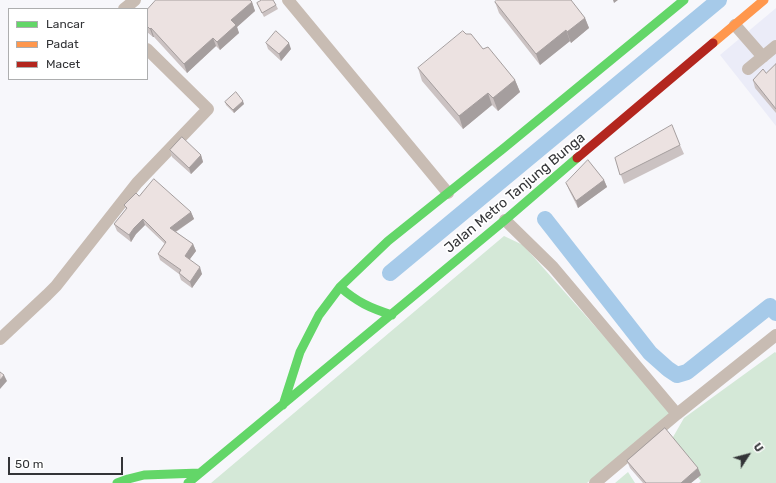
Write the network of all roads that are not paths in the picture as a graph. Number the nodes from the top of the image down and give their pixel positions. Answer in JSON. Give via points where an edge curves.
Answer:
{"nodes":[{"id":1,"x":135,"y":0,"type":"edge"},
{"id":2,"x":288,"y":0,"type":"edge"},
{"id":3,"x":684,"y":0,"type":"edge"},
{"id":4,"x":764,"y":0,"type":"edge"},
{"id":5,"x":125,"y":8,"type":"edge"},
{"id":6,"x":735,"y":24,"type":"junction"},
{"id":7,"x":776,"y":46,"type":"edge"},
{"id":8,"x":148,"y":50,"type":"edge"},
{"id":9,"x":763,"y":57,"type":"junction"},
{"id":10,"x":748,"y":69,"type":"dead end"},
{"id":11,"x":448,"y":193,"type":"junction"},
{"id":12,"x":505,"y":220,"type":"junction"},
{"id":13,"x":340,"y":287,"type":"junction"},
{"id":14,"x":392,"y":315,"type":"junction"},
{"id":15,"x":776,"y":335,"type":"edge"},
{"id":16,"x":0,"y":339,"type":"edge"},
{"id":17,"x":283,"y":404,"type":"junction"},
{"id":18,"x":677,"y":414,"type":"junction"},
{"id":19,"x":200,"y":473,"type":"junction"},
{"id":20,"x":117,"y":483,"type":"edge"},
{"id":21,"x":188,"y":483,"type":"edge"},
{"id":22,"x":595,"y":483,"type":"edge"}],
"edges":[{"from":1,"to":5,"type":"street"},
{"from":2,"to":11,"type":"street"},
{"from":3,"to":11,"type":"main road"},
{"from":4,"to":6,"type":"main road","name":"Jalan Metro Tanjung Bunga"},
{"from":6,"to":9,"type":"street"},
{"from":6,"to":12,"type":"main road","name":"Jalan Metro Tanjung Bunga"},
{"from":7,"to":9,"type":"street"},
{"from":8,"to":16,"type":"street","via":[[208,109],[137,183],[52,291]]},
{"from":9,"to":10,"type":"street"},
{"from":11,"to":13,"type":"main road","via":[[388,241]]},
{"from":12,"to":14,"type":"main road","name":"Jalan Metro Tanjung Bunga"},
{"from":12,"to":18,"type":"street","via":[[553,267]]},
{"from":13,"to":14,"type":"main road","via":[[361,304]]},
{"from":13,"to":17,"type":"main road","via":[[319,315],[300,352]]},
{"from":14,"to":17,"type":"main road","name":"Jalan Metro Tanjung Bunga"},
{"from":15,"to":18,"type":"street"},
{"from":17,"to":19,"type":"main road","name":"Jalan Metro Tanjung Bunga"},
{"from":18,"to":22,"type":"street"},
{"from":19,"to":20,"type":"main road","via":[[144,475]]},
{"from":19,"to":21,"type":"main road","name":"Jalan Metro Tanjung Bunga"}]}
